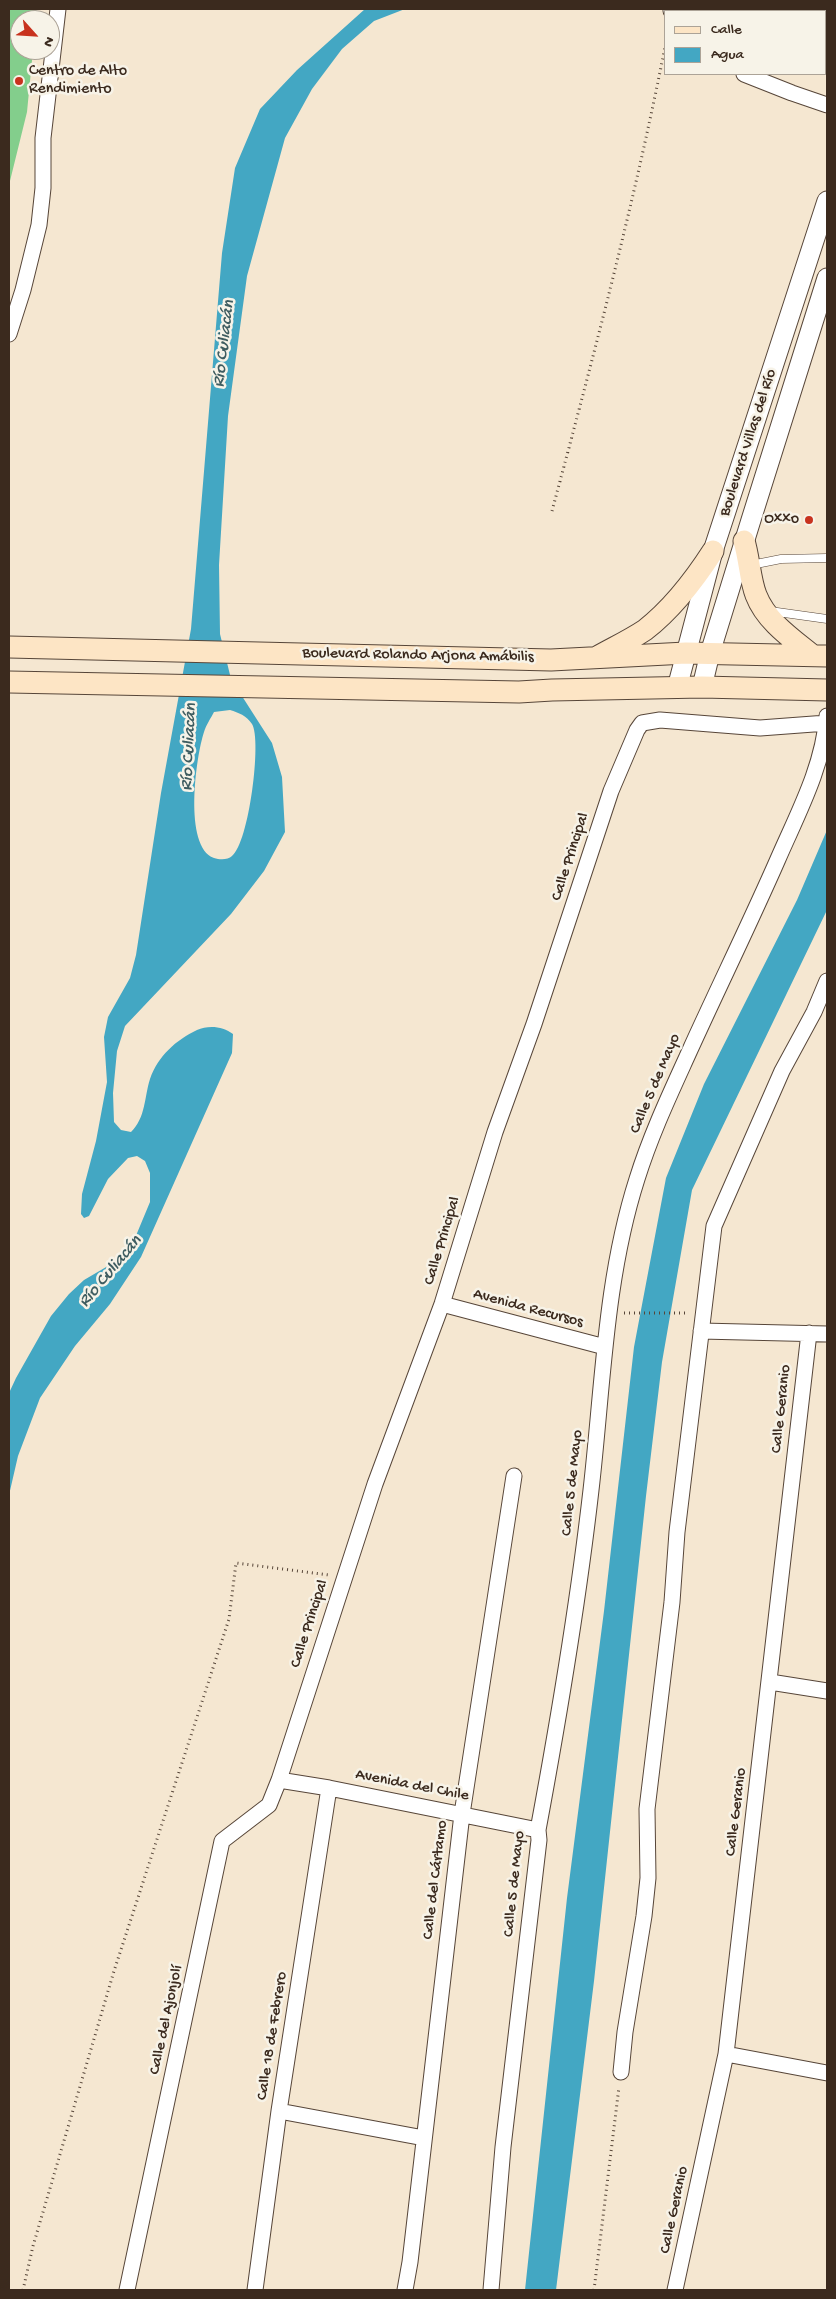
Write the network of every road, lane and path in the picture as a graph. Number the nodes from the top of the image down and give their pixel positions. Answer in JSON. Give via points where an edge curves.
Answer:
{"nodes":[{"id":1,"x":58,"y":9,"type":"edge"},
{"id":2,"x":664,"y":52,"type":"edge"},
{"id":3,"x":746,"y":75,"type":"edge"},
{"id":4,"x":827,"y":105,"type":"edge"},
{"id":5,"x":827,"y":201,"type":"edge"},
{"id":6,"x":827,"y":278,"type":"edge"},
{"id":7,"x":9,"y":334,"type":"edge"},
{"id":8,"x":552,"y":511,"type":"dead end"},
{"id":9,"x":726,"y":512,"type":"junction"},
{"id":10,"x":751,"y":520,"type":"junction"},
{"id":11,"x":744,"y":541,"type":"junction"},
{"id":12,"x":713,"y":551,"type":"junction"},
{"id":13,"x":827,"y":558,"type":"edge"},
{"id":14,"x":751,"y":565,"type":"junction"},
{"id":15,"x":763,"y":610,"type":"junction"},
{"id":16,"x":827,"y":619,"type":"edge"},
{"id":17,"x":9,"y":647,"type":"edge"},
{"id":18,"x":686,"y":653,"type":"junction"},
{"id":19,"x":710,"y":653,"type":"junction"},
{"id":20,"x":820,"y":655,"type":"edge"},
{"id":21,"x":592,"y":659,"type":"junction"},
{"id":22,"x":9,"y":682,"type":"edge"},
{"id":23,"x":677,"y":688,"type":"junction"},
{"id":24,"x":702,"y":688,"type":"junction"},
{"id":25,"x":827,"y":690,"type":"edge"},
{"id":26,"x":827,"y":716,"type":"edge"},
{"id":27,"x":827,"y":723,"type":"edge"},
{"id":28,"x":827,"y":981,"type":"edge"},
{"id":29,"x":442,"y":1304,"type":"junction"},
{"id":30,"x":629,"y":1313,"type":"dead end"},
{"id":31,"x":690,"y":1314,"type":"dead end"},
{"id":32,"x":701,"y":1332,"type":"junction"},
{"id":33,"x":809,"y":1333,"type":"junction"},
{"id":34,"x":827,"y":1334,"type":"edge"},
{"id":35,"x":605,"y":1347,"type":"junction"},
{"id":36,"x":514,"y":1476,"type":"dead end"},
{"id":37,"x":344,"y":1577,"type":"junction"},
{"id":38,"x":770,"y":1682,"type":"junction"},
{"id":39,"x":827,"y":1691,"type":"edge"},
{"id":40,"x":279,"y":1780,"type":"junction"},
{"id":41,"x":329,"y":1788,"type":"junction"},
{"id":42,"x":462,"y":1814,"type":"junction"},
{"id":43,"x":538,"y":1830,"type":"junction"},
{"id":44,"x":726,"y":2054,"type":"junction"},
{"id":45,"x":621,"y":2072,"type":"joint"},
{"id":46,"x":827,"y":2073,"type":"edge"},
{"id":47,"x":279,"y":2112,"type":"junction"},
{"id":48,"x":424,"y":2138,"type":"junction"},
{"id":49,"x":23,"y":2290,"type":"edge"},
{"id":50,"x":127,"y":2290,"type":"edge"},
{"id":51,"x":255,"y":2290,"type":"edge"},
{"id":52,"x":405,"y":2290,"type":"edge"},
{"id":53,"x":490,"y":2290,"type":"edge"},
{"id":54,"x":594,"y":2290,"type":"edge"},
{"id":55,"x":675,"y":2290,"type":"edge"}],
"edges":[{"from":1,"to":7,"type":"street","via":[[42,138],[43,188],[39,225]]},
{"from":2,"to":8,"type":"path","via":[[642,160]]},
{"from":3,"to":4,"type":"street"},
{"from":5,"to":9,"type":"street","name":"Boulevard Villas del Río"},
{"from":6,"to":10,"type":"street","name":"Boulevard Villas del Río"},
{"from":9,"to":10,"type":"street"},
{"from":9,"to":12,"type":"street","name":"Boulevard Villas del Río"},
{"from":10,"to":11,"type":"street","name":"Boulevard Villas del Río"},
{"from":11,"to":14,"type":"main road"},
{"from":11,"to":19,"type":"street","name":"Boulevard Villas del Río"},
{"from":12,"to":18,"type":"street","name":"Boulevard Villas del Río"},
{"from":12,"to":21,"type":"main road","via":[[672,605],[644,630]]},
{"from":13,"to":14,"type":"lane","via":[[781,559]]},
{"from":14,"to":15,"type":"main road","via":[[756,594]]},
{"from":15,"to":16,"type":"lane"},
{"from":15,"to":20,"type":"main road","via":[[785,632]]},
{"from":17,"to":21,"type":"main road","name":"Boulevard Rolando Arjona Amábilis"},
{"from":18,"to":19,"type":"main road","name":"Boulevard Rolando Arjona Amábilis"},
{"from":18,"to":21,"type":"main road","name":"Boulevard Rolando Arjona Amábilis"},
{"from":18,"to":23,"type":"street","name":"Boulevard Villas del Río"},
{"from":19,"to":20,"type":"main road","name":"Boulevard Rolando Arjona Amábilis"},
{"from":19,"to":24,"type":"street","name":"Boulevard Villas del Río"},
{"from":22,"to":23,"type":"main road","name":"Boulevard Rolando Arjona Amábilis","via":[[519,692]]},
{"from":23,"to":24,"type":"main road","name":"Boulevard Rolando Arjona Amábilis"},
{"from":24,"to":25,"type":"main road","name":"Boulevard Rolando Arjona Amábilis"},
{"from":26,"to":27,"type":"street","name":"Calle 5 de Mayo"},
{"from":27,"to":29,"type":"street","name":"Calle Principal","via":[[760,728],[650,721],[642,723],[637,730],[611,791],[495,1132]]},
{"from":27,"to":35,"type":"street","name":"Calle 5 de Mayo","via":[[814,777],[649,1145],[626,1215]]},
{"from":28,"to":32,"type":"street","via":[[782,1071],[714,1226]]},
{"from":29,"to":35,"type":"street","name":"Avenida Recursos"},
{"from":29,"to":37,"type":"street","name":"Calle Principal"},
{"from":30,"to":31,"type":"path"},
{"from":32,"to":33,"type":"street"},
{"from":32,"to":45,"type":"street","via":[[648,1809],[648,1878],[644,1916],[624,2032]]},
{"from":33,"to":34,"type":"street"},
{"from":33,"to":38,"type":"street","name":"Calle Geranio"},
{"from":35,"to":43,"type":"street","name":"Calle 5 de Mayo","via":[[579,1589]]},
{"from":36,"to":42,"type":"street","name":"Calle del Cártamo"},
{"from":37,"to":40,"type":"street","name":"Calle Principal"},
{"from":37,"to":49,"type":"path","via":[[236,1563],[229,1619],[114,1971]]},
{"from":38,"to":39,"type":"street"},
{"from":38,"to":44,"type":"street","name":"Calle Geranio"},
{"from":40,"to":41,"type":"street","name":"Avenida del Chile"},
{"from":40,"to":50,"type":"street","name":"Calle del Ajonjolí","via":[[269,1805],[222,1841]]},
{"from":41,"to":42,"type":"street","name":"Avenida del Chile"},
{"from":41,"to":47,"type":"street","name":"Calle 18 de Febrero"},
{"from":42,"to":43,"type":"street","name":"Avenida del Chile"},
{"from":42,"to":48,"type":"street","name":"Calle del Cártamo"},
{"from":43,"to":53,"type":"street","name":"Calle 5 de Mayo"},
{"from":44,"to":46,"type":"street"},
{"from":44,"to":55,"type":"street","name":"Calle Geranio"},
{"from":45,"to":54,"type":"path"},
{"from":47,"to":48,"type":"street"},
{"from":47,"to":51,"type":"street","name":"Calle 18 de Febrero"},
{"from":48,"to":52,"type":"street","name":"Calle del Cártamo"}]}
